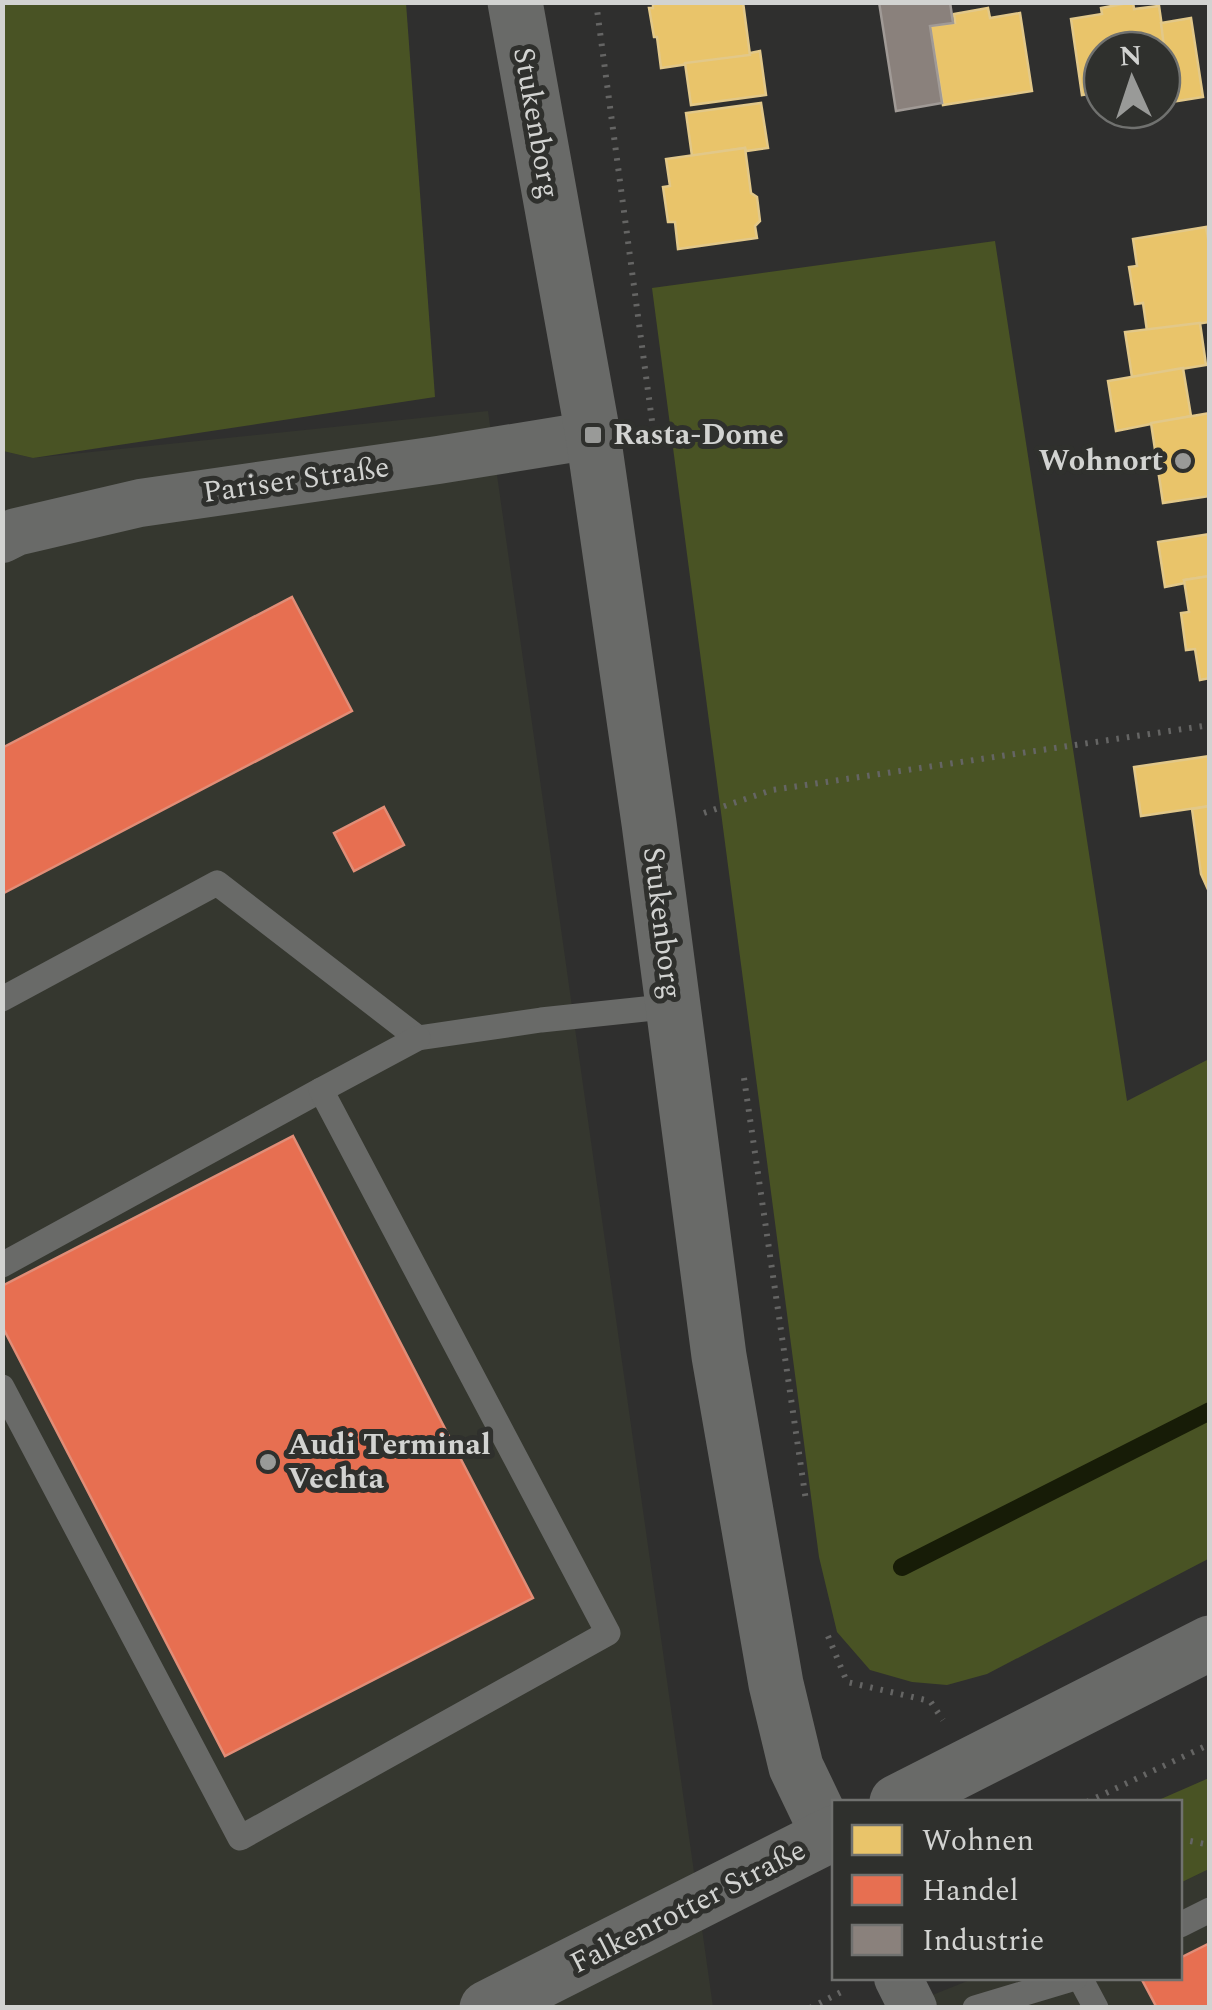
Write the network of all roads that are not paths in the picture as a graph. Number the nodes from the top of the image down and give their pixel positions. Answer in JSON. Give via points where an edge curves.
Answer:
{"nodes":[{"id":1,"x":514,"y":2,"type":"edge"},
{"id":2,"x":592,"y":435,"type":"junction"},
{"id":3,"x":2,"y":539,"type":"edge"},
{"id":4,"x":2,"y":999,"type":"edge"},
{"id":5,"x":673,"y":1006,"type":"junction"},
{"id":6,"x":418,"y":1038,"type":"junction"},
{"id":7,"x":321,"y":1090,"type":"junction"},
{"id":8,"x":2,"y":1265,"type":"edge"},
{"id":9,"x":2,"y":1386,"type":"edge"},
{"id":10,"x":1210,"y":1644,"type":"edge"},
{"id":11,"x":900,"y":1800,"type":"edge"},
{"id":12,"x":832,"y":1837,"type":"edge"},
{"id":13,"x":832,"y":1839,"type":"edge"},
{"id":14,"x":1210,"y":1910,"type":"edge"},
{"id":15,"x":1182,"y":1924,"type":"edge"},
{"id":16,"x":899,"y":1980,"type":"edge"},
{"id":17,"x":1071,"y":1980,"type":"edge"},
{"id":18,"x":1079,"y":1980,"type":"edge"},
{"id":19,"x":488,"y":2008,"type":"edge"},
{"id":20,"x":913,"y":2008,"type":"edge"},
{"id":21,"x":975,"y":2008,"type":"edge"},
{"id":22,"x":1096,"y":2008,"type":"edge"}],
"edges":[{"from":1,"to":2,"type":"street","name":"Stukenborg"},
{"from":2,"to":3,"type":"street","name":"Pariser Straße","via":[[140,503]]},
{"from":2,"to":5,"type":"street","name":"Stukenborg"},
{"from":4,"to":6,"type":"lane","via":[[216,883]]},
{"from":5,"to":6,"type":"lane"},
{"from":5,"to":12,"type":"street","name":"Stukenborg","via":[[719,1356],[776,1684],[796,1767]]},
{"from":6,"to":7,"type":"lane"},
{"from":7,"to":8,"type":"lane"},
{"from":7,"to":9,"type":"lane","via":[[608,1633],[240,1838]]},
{"from":10,"to":11,"type":"street"},
{"from":13,"to":19,"type":"street","name":"Falkenrotter Straße"},
{"from":14,"to":15,"type":"lane"},
{"from":16,"to":20,"type":"street"},
{"from":17,"to":21,"type":"lane"},
{"from":18,"to":22,"type":"lane"}]}
